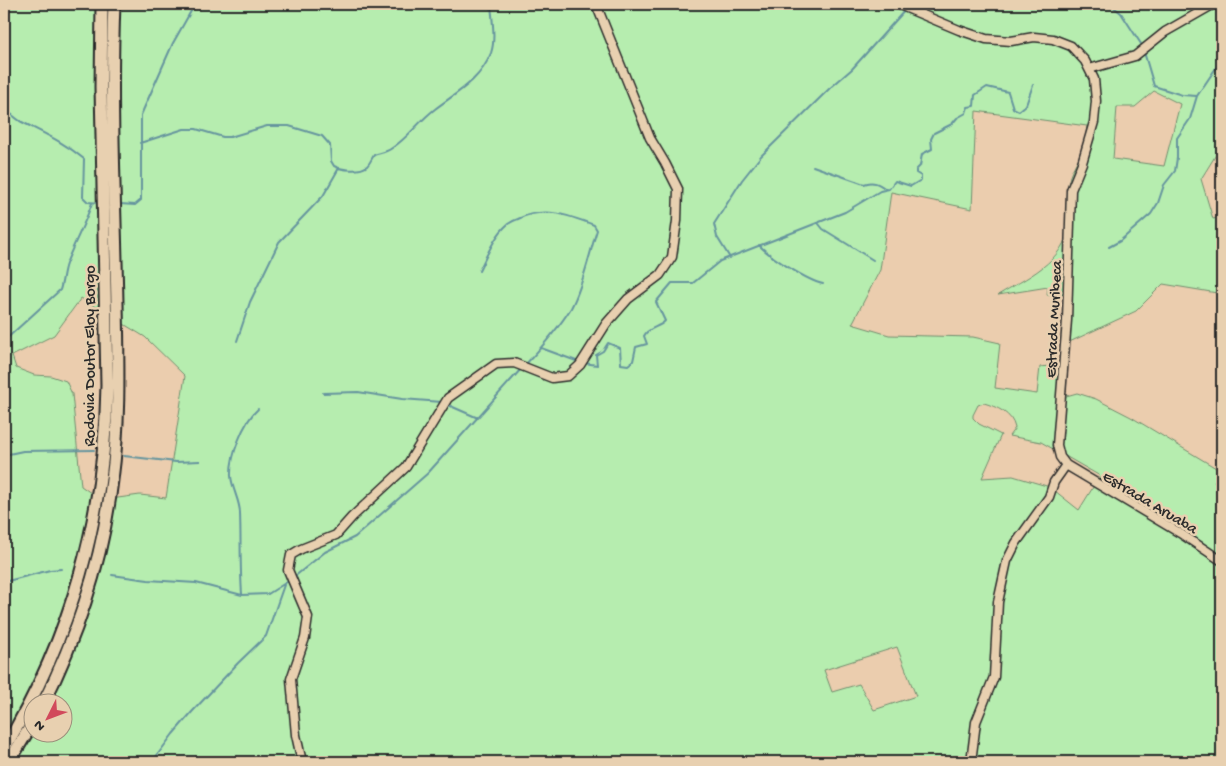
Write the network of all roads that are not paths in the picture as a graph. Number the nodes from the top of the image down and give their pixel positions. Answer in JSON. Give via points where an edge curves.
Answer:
{"nodes":[{"id":1,"x":102,"y":4,"type":"edge"},
{"id":2,"x":114,"y":4,"type":"edge"},
{"id":3,"x":596,"y":4,"type":"edge"},
{"id":4,"x":897,"y":4,"type":"edge"},
{"id":5,"x":1214,"y":4,"type":"edge"},
{"id":6,"x":1089,"y":69,"type":"junction"},
{"id":7,"x":1066,"y":465,"type":"junction"},
{"id":8,"x":1222,"y":561,"type":"edge"},
{"id":9,"x":48,"y":694,"type":"edge"},
{"id":10,"x":22,"y":741,"type":"edge"},
{"id":11,"x":4,"y":749,"type":"edge"},
{"id":12,"x":10,"y":762,"type":"edge"},
{"id":13,"x":302,"y":762,"type":"edge"},
{"id":14,"x":970,"y":762,"type":"edge"}],
"edges":[{"from":1,"to":11,"type":"highway","name":"Rodovia Doutor Eloy Borgo","via":[[107,384],[101,480],[87,551],[67,620],[39,686]]},
{"from":2,"to":9,"type":"highway","name":"Rodovia Doutor Eloy Borgo","via":[[118,384],[115,458],[104,530],[90,585],[69,647]]},
{"from":3,"to":13,"type":"street","via":[[650,138],[678,189],[672,257],[660,275],[628,299],[606,324],[580,365],[568,376],[552,378],[514,364],[496,364],[448,398],[406,467],[336,535],[292,555],[288,570],[308,617],[305,638],[291,679]]},
{"from":4,"to":6,"type":"street","name":"Estrada Muribeca","via":[[986,39],[1053,39],[1071,46]]},
{"from":5,"to":6,"type":"street","via":[[1165,32],[1135,56]]},
{"from":6,"to":7,"type":"street","name":"Estrada Muribeca","via":[[1095,86],[1094,122],[1071,190],[1067,320],[1057,445]]},
{"from":7,"to":8,"type":"street","name":"Estrada Aruaba"},
{"from":7,"to":14,"type":"street","via":[[1007,561],[998,602],[994,677],[976,722]]},
{"from":10,"to":12,"type":"highway"}]}
